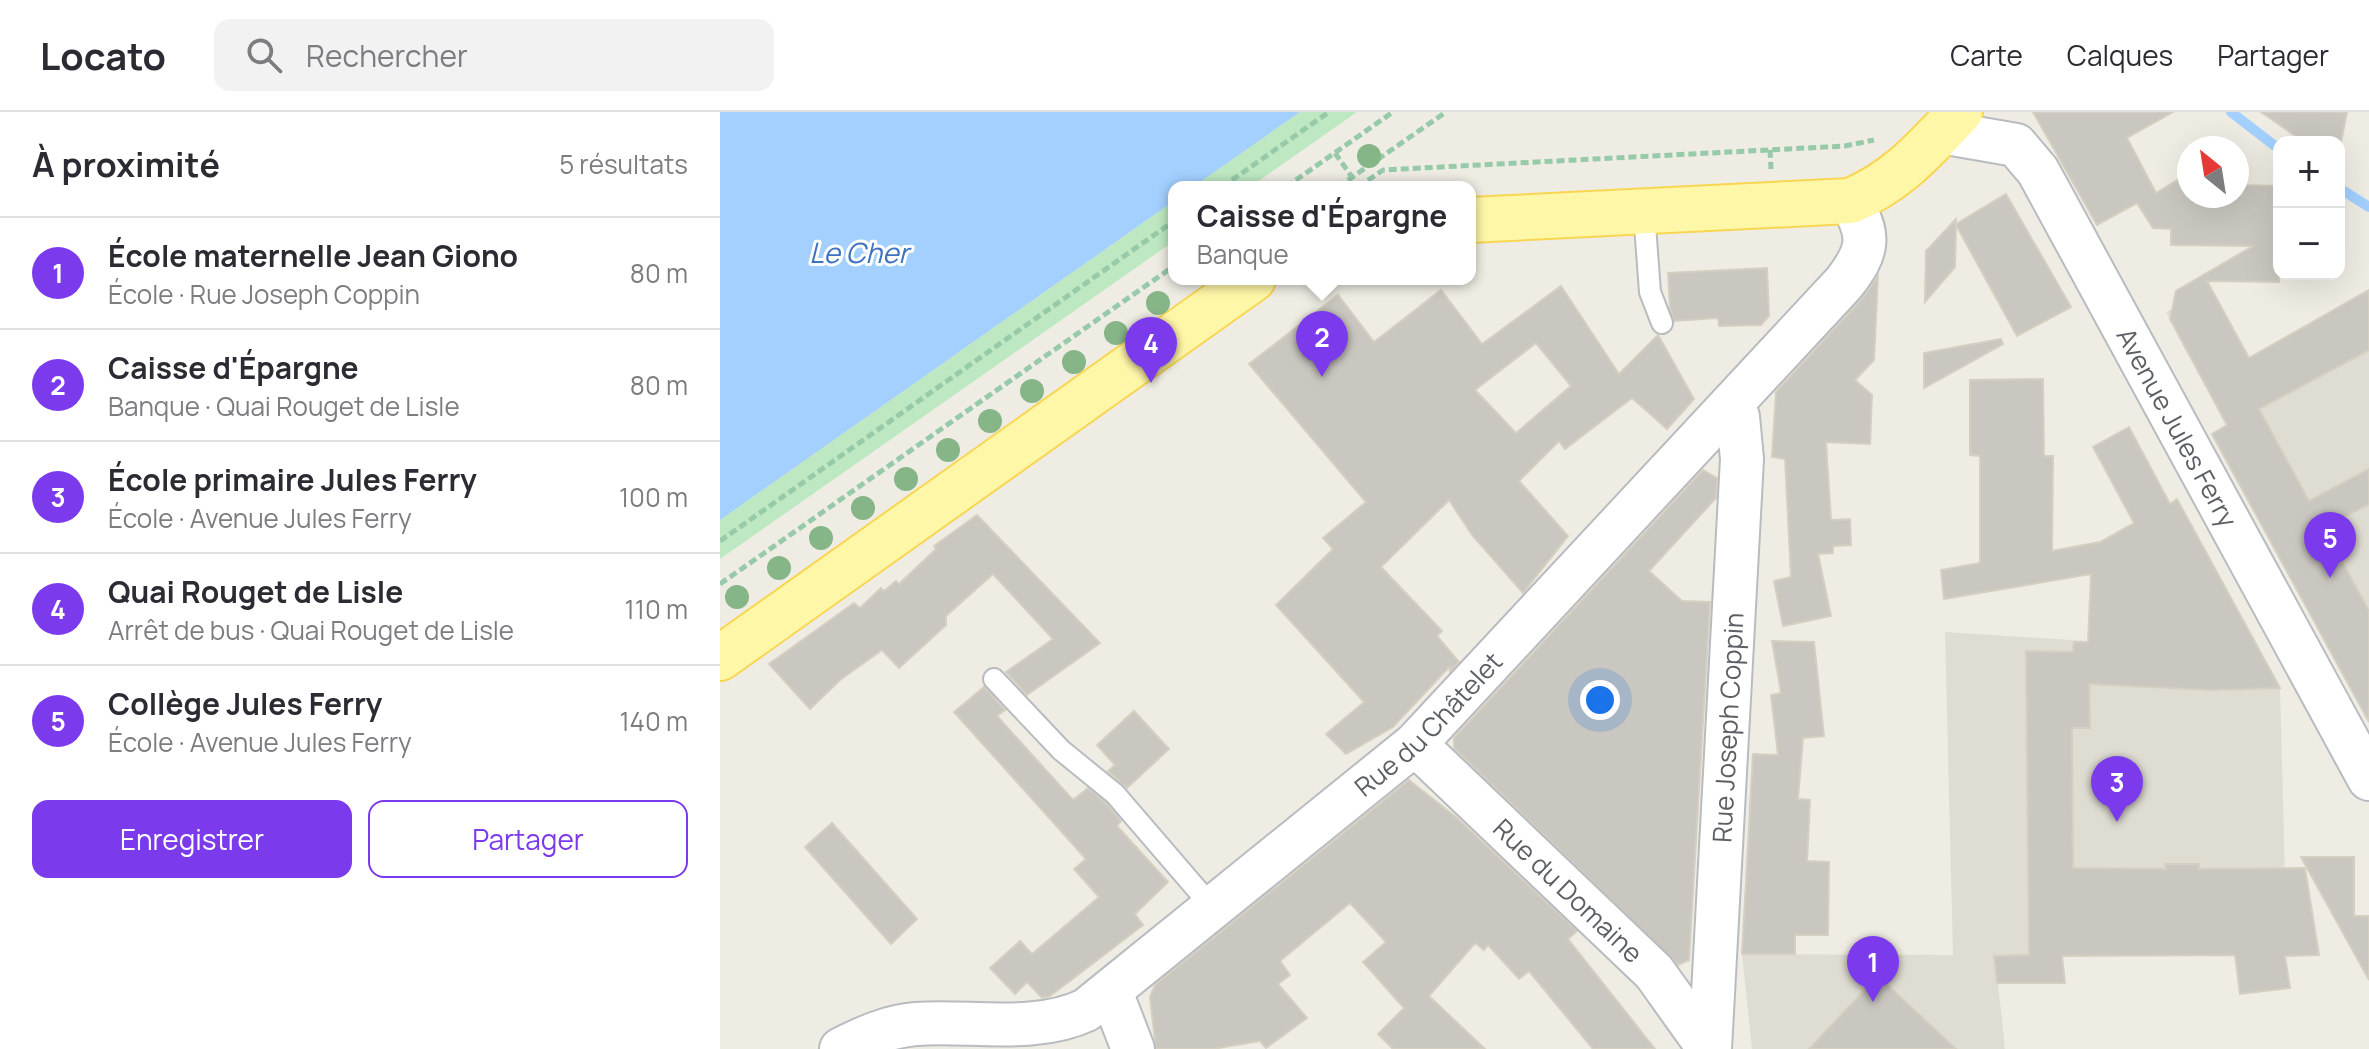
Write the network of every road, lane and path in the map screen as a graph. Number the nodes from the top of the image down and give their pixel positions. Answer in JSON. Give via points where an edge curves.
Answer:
{"nodes":[{"id":1,"x":1329,"y":112,"type":"edge"},
{"id":2,"x":1393,"y":112,"type":"edge"},
{"id":3,"x":1446,"y":112,"type":"edge"},
{"id":4,"x":1951,"y":122,"type":"edge"},
{"id":5,"x":2011,"y":129,"type":"edge"},
{"id":6,"x":1335,"y":153,"type":"junction"},
{"id":7,"x":1900,"y":173,"type":"junction"},
{"id":8,"x":1352,"y":177,"type":"junction"},
{"id":9,"x":1231,"y":181,"type":"edge"},
{"id":10,"x":1295,"y":181,"type":"edge"},
{"id":11,"x":1346,"y":181,"type":"edge"},
{"id":12,"x":1355,"y":181,"type":"edge"},
{"id":13,"x":1367,"y":181,"type":"edge"},
{"id":14,"x":1850,"y":201,"type":"junction"},
{"id":15,"x":1644,"y":212,"type":"junction"},
{"id":16,"x":1476,"y":220,"type":"edge"},
{"id":17,"x":1168,"y":225,"type":"edge"},
{"id":18,"x":1168,"y":270,"type":"edge"},
{"id":19,"x":1245,"y":285,"type":"edge"},
{"id":20,"x":1662,"y":323,"type":"dead end"},
{"id":21,"x":1730,"y":408,"type":"junction"},
{"id":22,"x":720,"y":541,"type":"edge"},
{"id":23,"x":720,"y":584,"type":"edge"},
{"id":24,"x":720,"y":658,"type":"edge"},
{"id":25,"x":994,"y":679,"type":"dead end"},
{"id":26,"x":1415,"y":744,"type":"junction"},
{"id":27,"x":2369,"y":779,"type":"edge"},
{"id":28,"x":1213,"y":908,"type":"junction"},
{"id":29,"x":1111,"y":992,"type":"junction"},
{"id":30,"x":841,"y":1049,"type":"edge"},
{"id":31,"x":1133,"y":1049,"type":"edge"},
{"id":32,"x":1709,"y":1049,"type":"edge"}],
"edges":[{"from":1,"to":9,"type":"path"},
{"from":2,"to":6,"type":"path"},
{"from":3,"to":8,"type":"path"},
{"from":4,"to":5,"type":"street","name":"Avenue Jules Ferry"},
{"from":4,"to":7,"type":"main road"},
{"from":5,"to":27,"type":"street","name":"Avenue Jules Ferry","via":[[2060,209]]},
{"from":6,"to":8,"type":"path"},
{"from":6,"to":10,"type":"path"},
{"from":7,"to":13,"type":"path","via":[[1874,139],[1845,146],[1383,170]]},
{"from":7,"to":14,"type":"main road"},
{"from":8,"to":11,"type":"path"},
{"from":8,"to":12,"type":"path"},
{"from":14,"to":15,"type":"main road"},
{"from":14,"to":21,"type":"street","name":"Rue du Châtelet","via":[[1862,220],[1861,260]]},
{"from":15,"to":16,"type":"main road"},
{"from":15,"to":20,"type":"lane","via":[[1650,292]]},
{"from":17,"to":22,"type":"path"},
{"from":18,"to":23,"type":"path"},
{"from":19,"to":24,"type":"main road"},
{"from":21,"to":26,"type":"street","name":"Rue du Châtelet"},
{"from":21,"to":32,"type":"street","name":"Rue Joseph Coppin","via":[[1738,417],[1742,459]]},
{"from":25,"to":28,"type":"lane","via":[[1061,750],[1115,794]]},
{"from":26,"to":28,"type":"street","name":"Rue du Châtelet"},
{"from":26,"to":32,"type":"street","name":"Rue du Domaine","via":[[1654,972]]},
{"from":28,"to":29,"type":"street","name":"Rue du Châtelet"},
{"from":29,"to":30,"type":"street","name":"Rue du Châtelet","via":[[1071,1017],[914,1024],[883,1030]]},
{"from":29,"to":31,"type":"street"}]}
